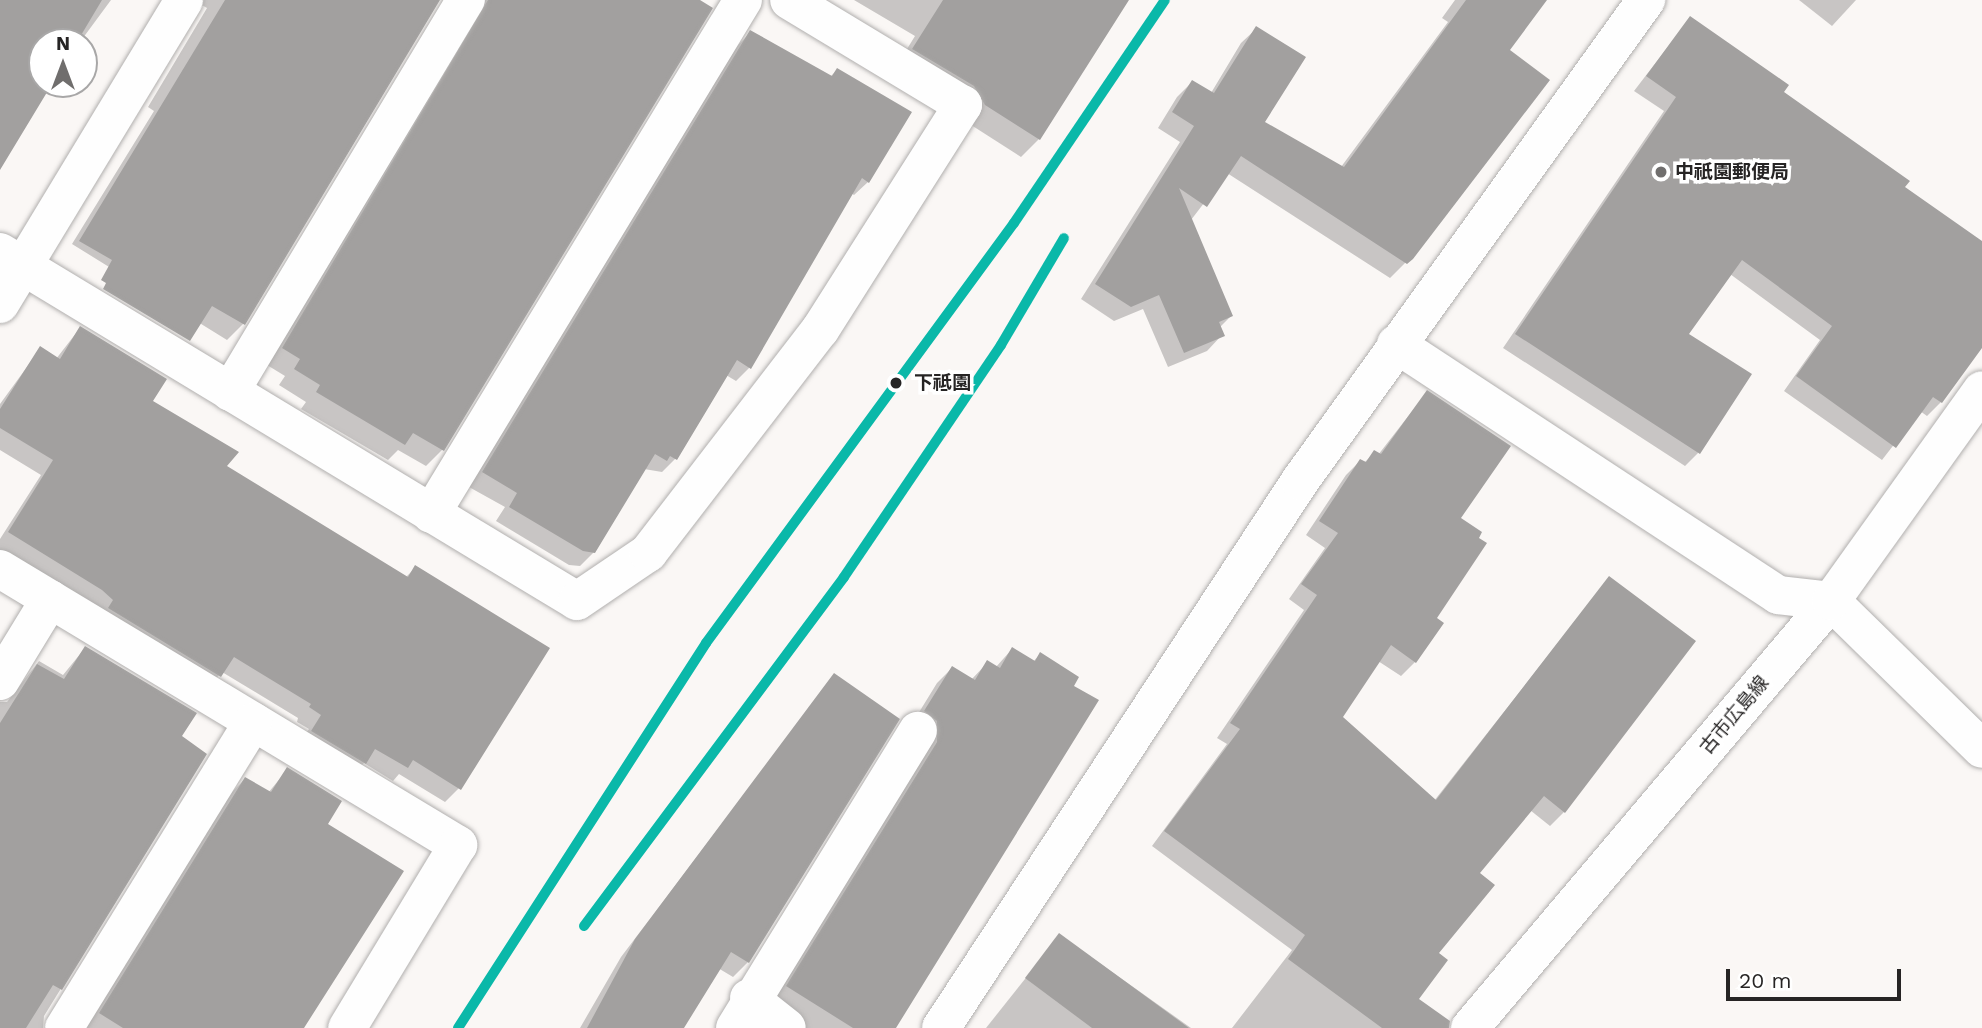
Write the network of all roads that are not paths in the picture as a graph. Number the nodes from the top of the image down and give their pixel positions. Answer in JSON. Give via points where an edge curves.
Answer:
{"nodes":[{"id":1,"x":184,"y":0,"type":"edge"},
{"id":2,"x":466,"y":0,"type":"edge"},
{"id":3,"x":743,"y":0,"type":"edge"},
{"id":4,"x":789,"y":0,"type":"edge"},
{"id":5,"x":1646,"y":0,"type":"edge"},
{"id":6,"x":11,"y":260,"type":"edge"},
{"id":7,"x":0,"y":304,"type":"edge"},
{"id":8,"x":1396,"y":344,"type":"junction"},
{"id":9,"x":1982,"y":390,"type":"edge"},
{"id":10,"x":230,"y":392,"type":"junction"},
{"id":11,"x":431,"y":514,"type":"junction"},
{"id":12,"x":0,"y":569,"type":"edge"},
{"id":13,"x":50,"y":599,"type":"junction"},
{"id":14,"x":1831,"y":601,"type":"junction"},
{"id":15,"x":0,"y":681,"type":"edge"},
{"id":16,"x":253,"y":722,"type":"junction"},
{"id":17,"x":918,"y":732,"type":"dead end"},
{"id":18,"x":1982,"y":749,"type":"edge"},
{"id":19,"x":742,"y":1013,"type":"edge"},
{"id":20,"x":64,"y":1028,"type":"edge"},
{"id":21,"x":347,"y":1028,"type":"edge"},
{"id":22,"x":787,"y":1028,"type":"edge"},
{"id":23,"x":942,"y":1028,"type":"edge"},
{"id":24,"x":1469,"y":1028,"type":"edge"}],
"edges":[{"from":1,"to":6,"type":"street"},
{"from":2,"to":10,"type":"street"},
{"from":3,"to":11,"type":"street"},
{"from":4,"to":11,"type":"street","via":[[963,106],[820,330],[648,553],[577,601]]},
{"from":5,"to":8,"type":"street"},
{"from":6,"to":7,"type":"street"},
{"from":6,"to":10,"type":"street"},
{"from":8,"to":14,"type":"street","via":[[1778,595]]},
{"from":8,"to":23,"type":"street","via":[[1216,607]]},
{"from":9,"to":14,"type":"street","name":"古市広島線"},
{"from":10,"to":11,"type":"street"},
{"from":12,"to":13,"type":"street"},
{"from":13,"to":15,"type":"street"},
{"from":13,"to":16,"type":"street"},
{"from":14,"to":18,"type":"street"},
{"from":14,"to":24,"type":"street","name":"古市広島線"},
{"from":16,"to":20,"type":"street"},
{"from":16,"to":21,"type":"street","via":[[458,845]]},
{"from":17,"to":19,"type":"street"},
{"from":19,"to":22,"type":"street"}]}
